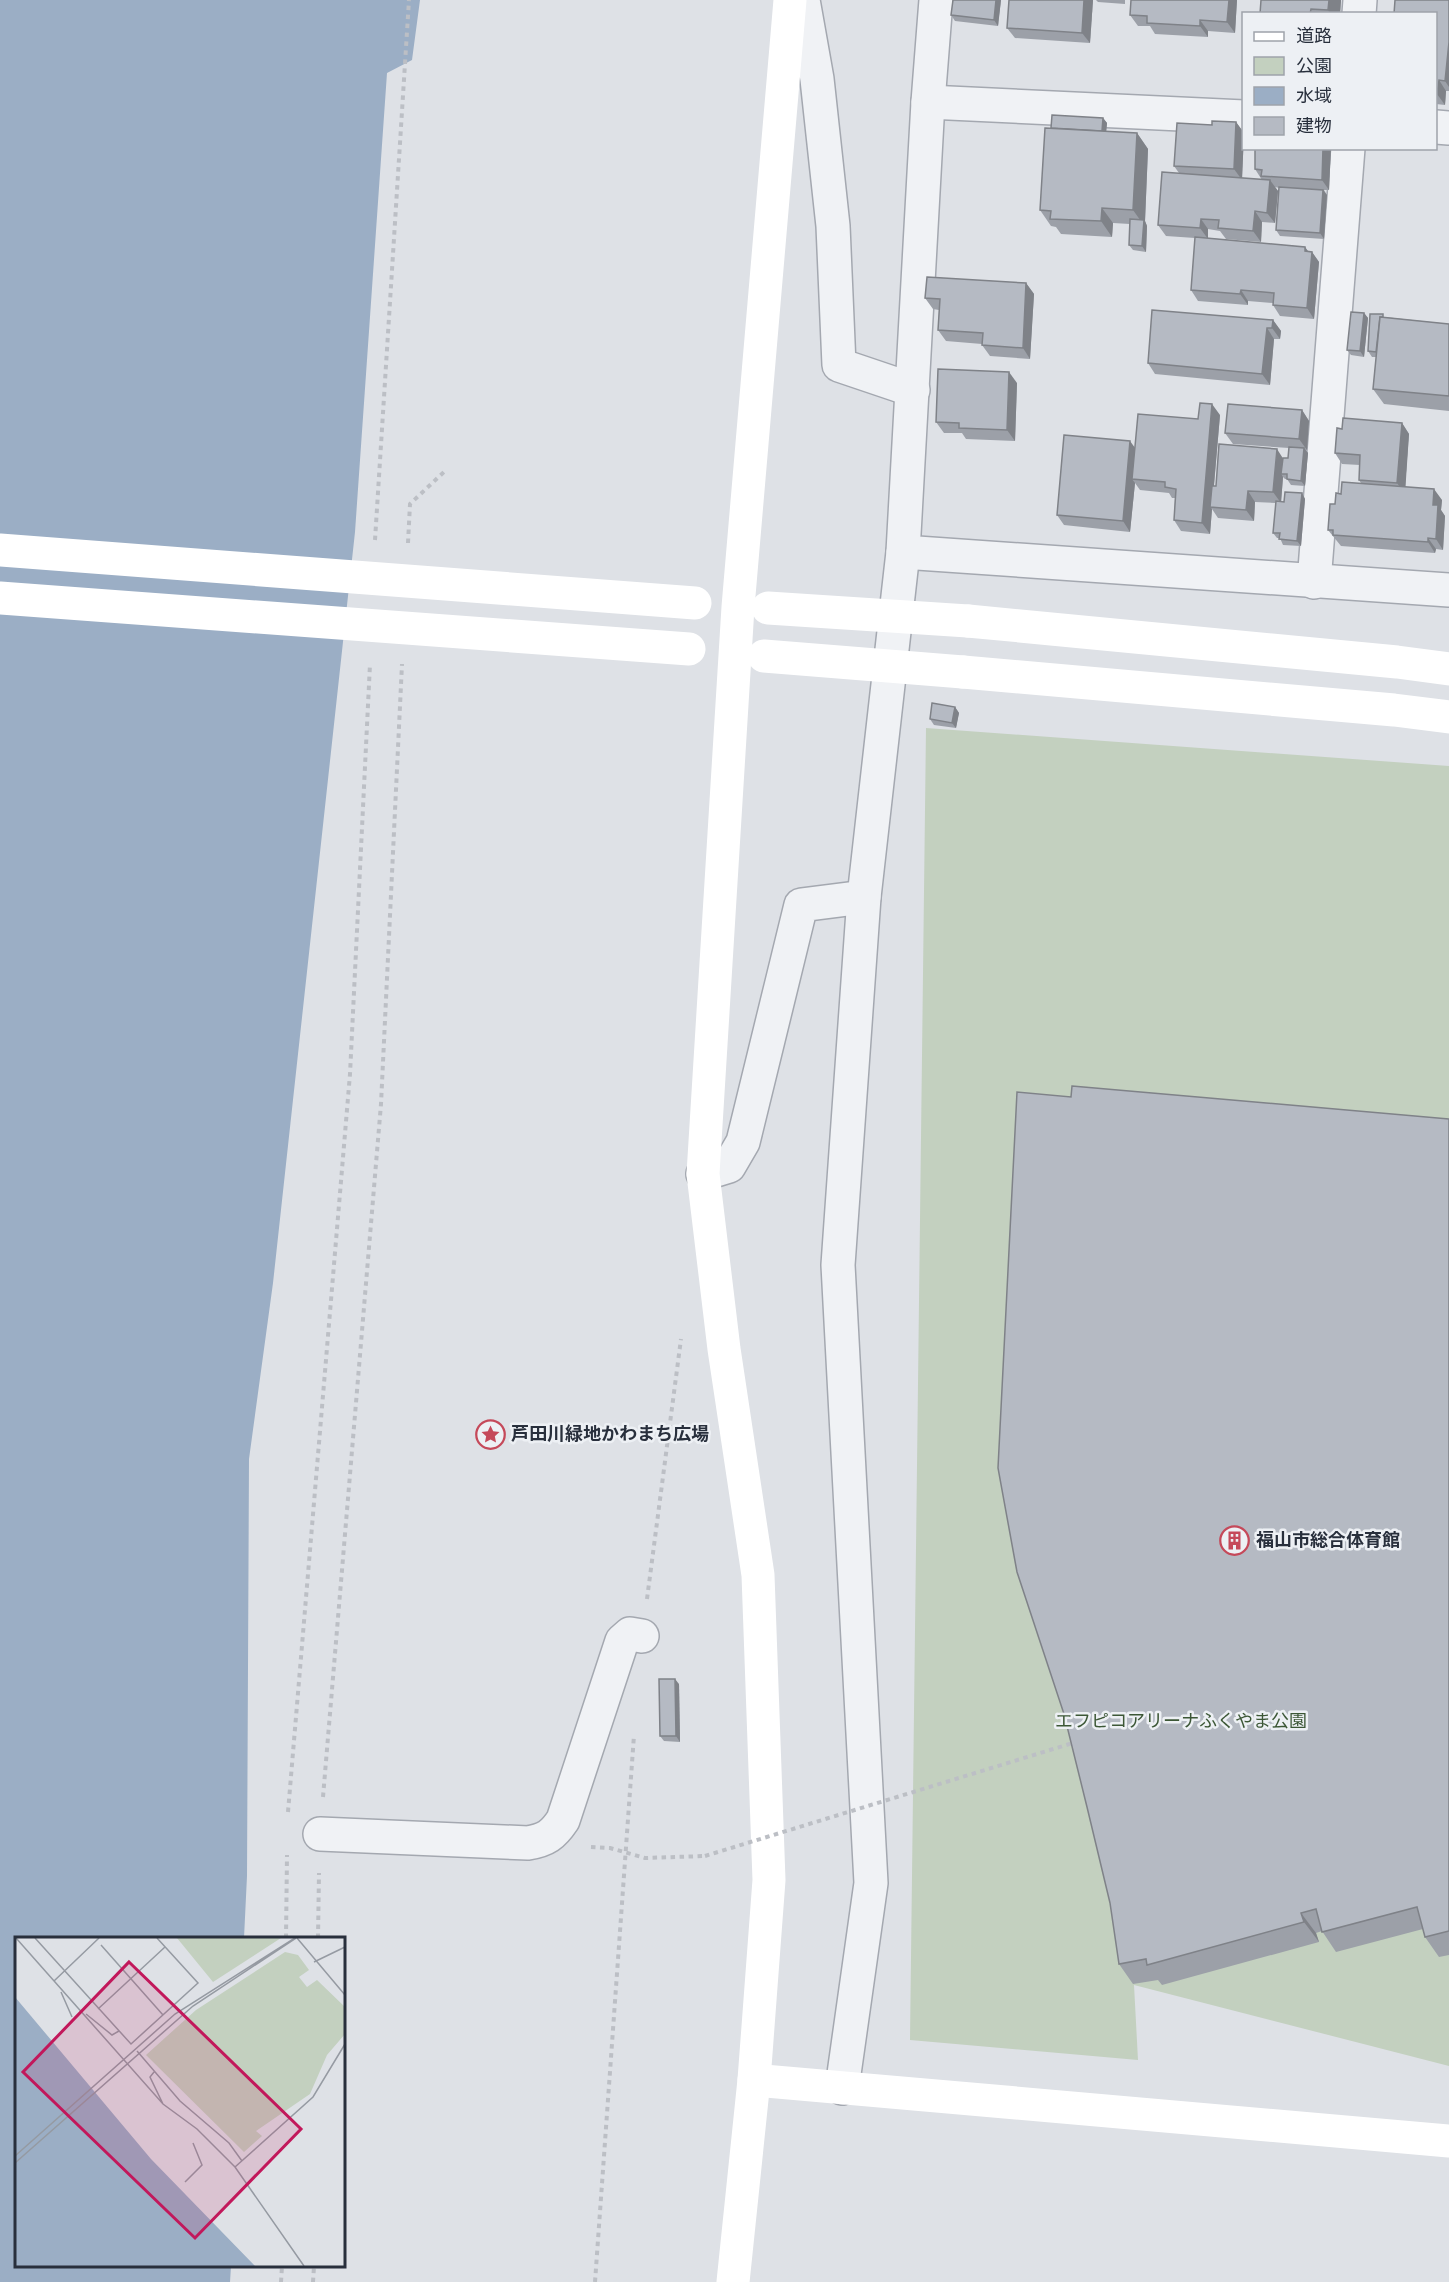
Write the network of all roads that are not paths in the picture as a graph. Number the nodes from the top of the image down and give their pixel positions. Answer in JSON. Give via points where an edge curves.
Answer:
{"nodes":[{"id":1,"x":790,"y":0,"type":"edge"},
{"id":2,"x":803,"y":0,"type":"edge"},
{"id":3,"x":936,"y":0,"type":"edge"},
{"id":4,"x":928,"y":102,"type":"junction"},
{"id":5,"x":1242,"y":117,"type":"edge"},
{"id":6,"x":1348,"y":150,"type":"edge"},
{"id":7,"x":913,"y":390,"type":"junction"},
{"id":8,"x":0,"y":550,"type":"edge"},
{"id":9,"x":903,"y":552,"type":"junction"},
{"id":10,"x":1314,"y":582,"type":"junction"},
{"id":11,"x":1449,"y":590,"type":"edge"},
{"id":12,"x":0,"y":598,"type":"edge"},
{"id":13,"x":753,"y":608,"type":"junction"},
{"id":14,"x":749,"y":656,"type":"junction"},
{"id":15,"x":1449,"y":669,"type":"edge"},
{"id":16,"x":1449,"y":717,"type":"edge"},
{"id":17,"x":864,"y":897,"type":"junction"},
{"id":18,"x":703,"y":1174,"type":"junction"},
{"id":19,"x":642,"y":1636,"type":"road end"},
{"id":20,"x":320,"y":1834,"type":"road end"},
{"id":21,"x":754,"y":2080,"type":"junction"},
{"id":22,"x":842,"y":2088,"type":"junction"},
{"id":23,"x":1449,"y":2141,"type":"edge"},
{"id":24,"x":733,"y":2282,"type":"edge"}],
"edges":[{"from":1,"to":13,"type":"street"},
{"from":2,"to":7,"type":"street","via":[[817,79],[833,226],[839,365]]},
{"from":3,"to":4,"type":"street"},
{"from":4,"to":5,"type":"street"},
{"from":4,"to":7,"type":"street"},
{"from":6,"to":10,"type":"street"},
{"from":7,"to":9,"type":"street"},
{"from":8,"to":13,"type":"street","bridge":true},
{"from":9,"to":10,"type":"street"},
{"from":9,"to":17,"type":"street"},
{"from":10,"to":11,"type":"street"},
{"from":12,"to":14,"type":"street","bridge":true},
{"from":13,"to":14,"type":"street"},
{"from":13,"to":15,"type":"street","bridge":true,"via":[[968,621]]},
{"from":14,"to":16,"type":"street","bridge":true},
{"from":14,"to":18,"type":"street"},
{"from":17,"to":18,"type":"street","via":[[801,905],[743,1142],[729,1166]]},
{"from":17,"to":22,"type":"street","via":[[838,1264],[871,1883]]},
{"from":18,"to":21,"type":"street","via":[[758,1575],[769,1880]]},
{"from":19,"to":20,"type":"street","via":[[630,1634],[622,1641],[562,1820],[555,1833],[543,1841]]},
{"from":21,"to":22,"type":"street"},
{"from":21,"to":24,"type":"street"},
{"from":22,"to":23,"type":"street"}]}
